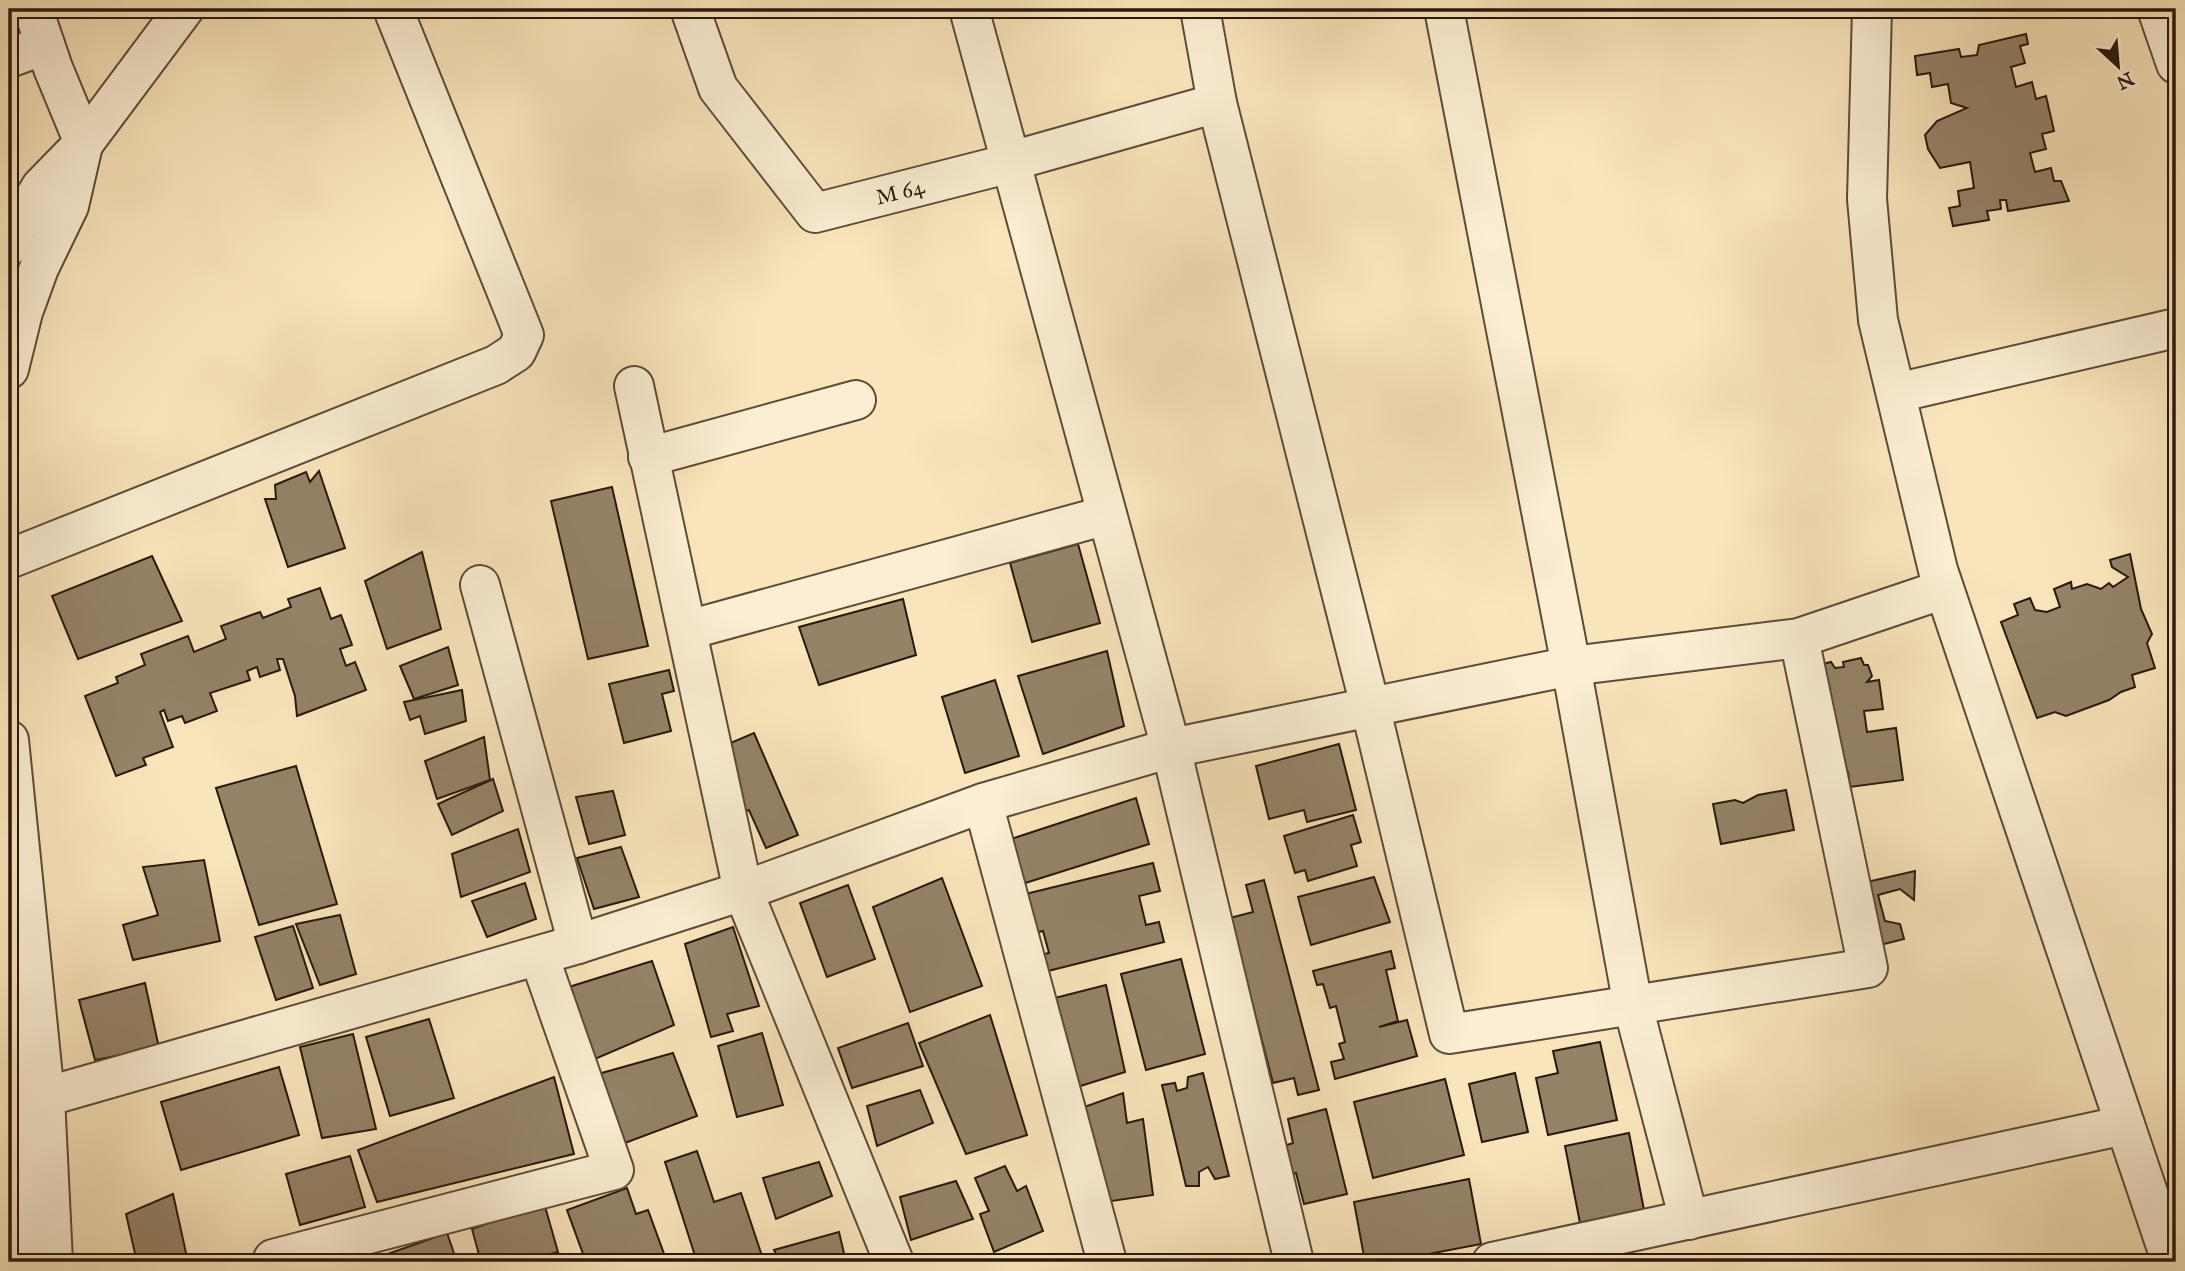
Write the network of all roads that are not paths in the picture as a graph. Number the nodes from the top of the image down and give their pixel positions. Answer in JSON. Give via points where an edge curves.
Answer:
{"nodes":[{"id":1,"x":33,"y":9,"type":"edge"},
{"id":2,"x":184,"y":9,"type":"edge"},
{"id":3,"x":393,"y":9,"type":"edge"},
{"id":4,"x":690,"y":9,"type":"edge"},
{"id":5,"x":969,"y":9,"type":"edge"},
{"id":6,"x":1444,"y":9,"type":"edge"},
{"id":7,"x":1872,"y":9,"type":"edge"},
{"id":8,"x":2157,"y":9,"type":"edge"},
{"id":9,"x":1203,"y":10,"type":"edge"},
{"id":10,"x":45,"y":45,"type":"junction"},
{"id":11,"x":9,"y":58,"type":"edge"},
{"id":12,"x":2176,"y":64,"type":"edge"},
{"id":13,"x":1217,"y":103,"type":"junction"},
{"id":14,"x":84,"y":143,"type":"junction"},
{"id":15,"x":1011,"y":163,"type":"junction"},
{"id":16,"x":9,"y":246,"type":"edge"},
{"id":17,"x":2176,"y":328,"type":"edge"},
{"id":18,"x":10,"y":358,"type":"edge"},
{"id":19,"x":634,"y":386,"type":"dead end"},
{"id":20,"x":1896,"y":393,"type":"junction"},
{"id":21,"x":856,"y":400,"type":"dead end"},
{"id":22,"x":648,"y":457,"type":"junction"},
{"id":23,"x":1107,"y":515,"type":"junction"},
{"id":24,"x":9,"y":559,"type":"edge"},
{"id":25,"x":480,"y":585,"type":"dead end"},
{"id":26,"x":1930,"y":594,"type":"junction"},
{"id":27,"x":688,"y":630,"type":"junction"},
{"id":28,"x":1799,"y":638,"type":"junction"},
{"id":29,"x":1571,"y":666,"type":"junction"},
{"id":30,"x":1370,"y":706,"type":"junction"},
{"id":31,"x":9,"y":740,"type":"edge"},
{"id":32,"x":1171,"y":748,"type":"junction"},
{"id":33,"x":983,"y":803,"type":"junction"},
{"id":34,"x":743,"y":891,"type":"junction"},
{"id":35,"x":578,"y":944,"type":"junction"},
{"id":36,"x":539,"y":956,"type":"junction"},
{"id":37,"x":1633,"y":1006,"type":"junction"},
{"id":38,"x":9,"y":1041,"type":"edge"},
{"id":39,"x":29,"y":1098,"type":"junction"},
{"id":40,"x":2125,"y":1125,"type":"junction"},
{"id":41,"x":1689,"y":1220,"type":"junction"},
{"id":42,"x":25,"y":1257,"type":"edge"},
{"id":43,"x":274,"y":1262,"type":"edge"},
{"id":44,"x":894,"y":1262,"type":"edge"},
{"id":45,"x":1107,"y":1262,"type":"edge"},
{"id":46,"x":1294,"y":1262,"type":"edge"},
{"id":47,"x":1492,"y":1262,"type":"edge"},
{"id":48,"x":2169,"y":1262,"type":"edge"}],
"edges":[{"from":1,"to":10,"type":"street"},
{"from":2,"to":14,"type":"street"},
{"from":3,"to":24,"type":"street","via":[[524,335],[516,352],[496,365]]},
{"from":4,"to":15,"type":"street","name":"M 64","via":[[718,88],[815,213]]},
{"from":5,"to":15,"type":"street"},
{"from":6,"to":29,"type":"street"},
{"from":7,"to":20,"type":"street","via":[[1867,199],[1878,320]]},
{"from":8,"to":12,"type":"street"},
{"from":9,"to":13,"type":"street"},
{"from":10,"to":11,"type":"street"},
{"from":10,"to":14,"type":"street"},
{"from":13,"to":15,"type":"street","name":"M 64"},
{"from":13,"to":30,"type":"street"},
{"from":14,"to":16,"type":"street","via":[[41,187]]},
{"from":14,"to":18,"type":"street","via":[[69,206],[39,268]]},
{"from":15,"to":23,"type":"street"},
{"from":17,"to":20,"type":"street"},
{"from":19,"to":22,"type":"street"},
{"from":20,"to":26,"type":"street"},
{"from":21,"to":22,"type":"street"},
{"from":22,"to":27,"type":"street"},
{"from":23,"to":27,"type":"street"},
{"from":23,"to":32,"type":"street"},
{"from":25,"to":35,"type":"street"},
{"from":26,"to":28,"type":"street"},
{"from":26,"to":40,"type":"street"},
{"from":27,"to":34,"type":"street"},
{"from":28,"to":29,"type":"street"},
{"from":28,"to":37,"type":"street","via":[[1868,968]]},
{"from":29,"to":30,"type":"street"},
{"from":29,"to":37,"type":"street"},
{"from":30,"to":32,"type":"street"},
{"from":30,"to":37,"type":"street","via":[[1449,1034]]},
{"from":31,"to":39,"type":"street"},
{"from":32,"to":33,"type":"street"},
{"from":32,"to":46,"type":"street"},
{"from":33,"to":34,"type":"street"},
{"from":33,"to":45,"type":"street"},
{"from":34,"to":35,"type":"street"},
{"from":34,"to":44,"type":"street"},
{"from":35,"to":36,"type":"street"},
{"from":36,"to":39,"type":"street"},
{"from":36,"to":43,"type":"street","via":[[614,1170]]},
{"from":37,"to":41,"type":"street"},
{"from":38,"to":39,"type":"street"},
{"from":39,"to":42,"type":"street"},
{"from":40,"to":41,"type":"street"},
{"from":40,"to":48,"type":"street"},
{"from":41,"to":47,"type":"street"}]}
